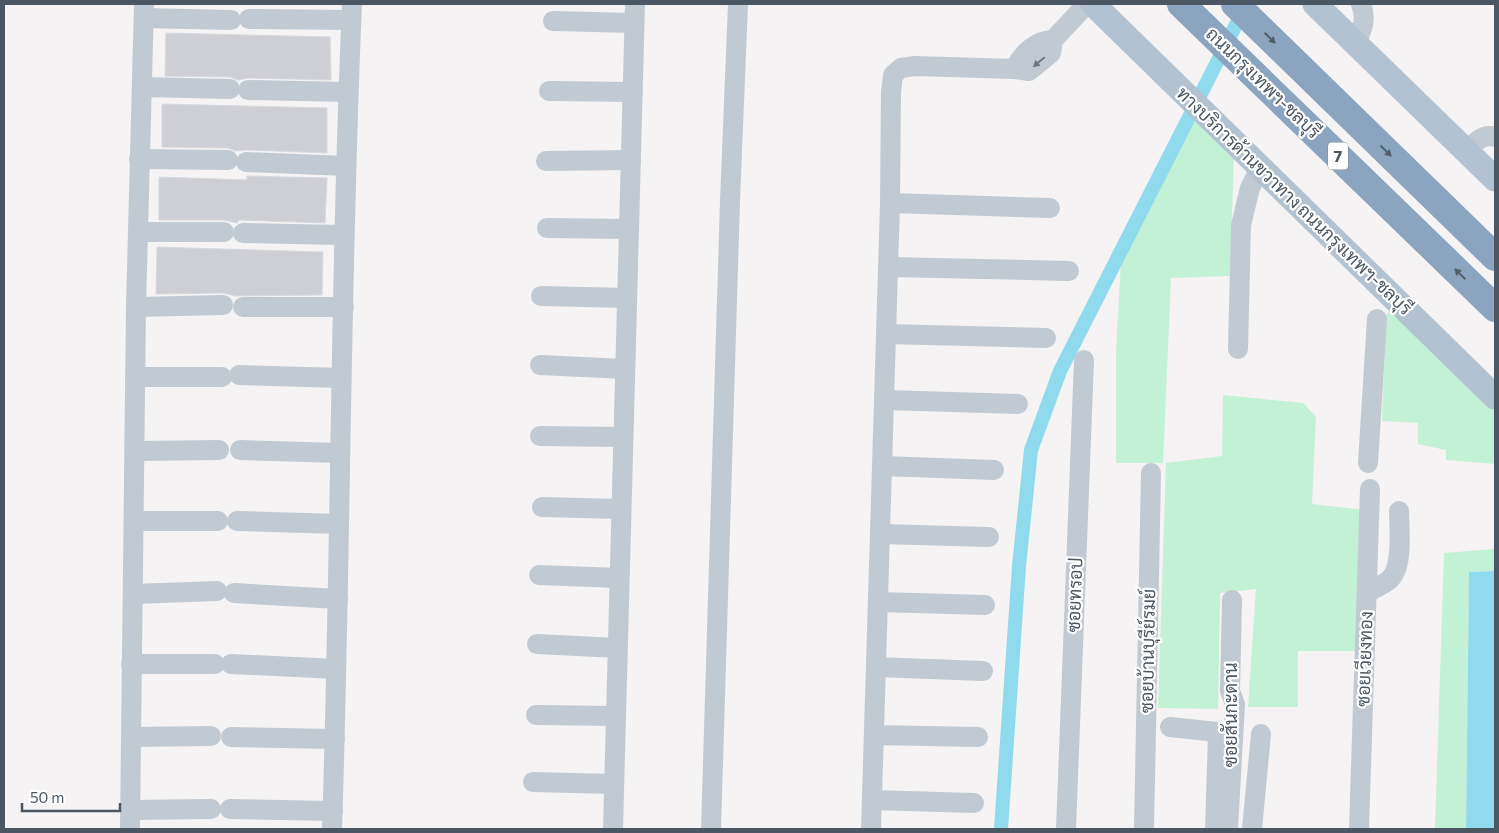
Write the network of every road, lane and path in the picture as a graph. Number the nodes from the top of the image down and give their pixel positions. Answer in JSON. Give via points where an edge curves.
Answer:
{"nodes":[{"id":1,"x":738,"y":4,"type":"edge"},
{"id":2,"x":1087,"y":4,"type":"edge"},
{"id":3,"x":1093,"y":4,"type":"edge"},
{"id":4,"x":1181,"y":4,"type":"edge"},
{"id":5,"x":1235,"y":4,"type":"edge"},
{"id":6,"x":1315,"y":4,"type":"edge"},
{"id":7,"x":1361,"y":4,"type":"edge"},
{"id":8,"x":144,"y":11,"type":"edge"},
{"id":9,"x":352,"y":12,"type":"edge"},
{"id":10,"x":635,"y":13,"type":"edge"},
{"id":11,"x":553,"y":21,"type":"dead end"},
{"id":12,"x":1356,"y":44,"type":"junction"},
{"id":13,"x":142,"y":87,"type":"junction"},
{"id":14,"x":548,"y":91,"type":"dead end"},
{"id":15,"x":348,"y":92,"type":"junction"},
{"id":16,"x":633,"y":92,"type":"junction"},
{"id":17,"x":1495,"y":137,"type":"edge"},
{"id":18,"x":1467,"y":151,"type":"junction"},
{"id":19,"x":139,"y":159,"type":"junction"},
{"id":20,"x":631,"y":160,"type":"junction"},
{"id":21,"x":546,"y":161,"type":"dead end"},
{"id":22,"x":346,"y":166,"type":"junction"},
{"id":23,"x":1260,"y":168,"type":"junction"},
{"id":24,"x":1495,"y":180,"type":"edge"},
{"id":25,"x":890,"y":203,"type":"junction"},
{"id":26,"x":1050,"y":208,"type":"dead end"},
{"id":27,"x":547,"y":228,"type":"dead end"},
{"id":28,"x":630,"y":229,"type":"junction"},
{"id":29,"x":138,"y":232,"type":"junction"},
{"id":30,"x":344,"y":235,"type":"junction"},
{"id":31,"x":1495,"y":257,"type":"edge"},
{"id":32,"x":889,"y":267,"type":"junction"},
{"id":33,"x":1069,"y":271,"type":"dead end"},
{"id":34,"x":541,"y":296,"type":"dead end"},
{"id":35,"x":627,"y":298,"type":"junction"},
{"id":36,"x":344,"y":307,"type":"junction"},
{"id":37,"x":136,"y":308,"type":"junction"},
{"id":38,"x":1495,"y":308,"type":"edge"},
{"id":39,"x":1377,"y":319,"type":"dead end"},
{"id":40,"x":887,"y":334,"type":"junction"},
{"id":41,"x":1046,"y":338,"type":"dead end"},
{"id":42,"x":1238,"y":349,"type":"dead end"},
{"id":43,"x":1084,"y":360,"type":"dead end"},
{"id":44,"x":540,"y":365,"type":"dead end"},
{"id":45,"x":624,"y":369,"type":"junction"},
{"id":46,"x":135,"y":377,"type":"junction"},
{"id":47,"x":341,"y":378,"type":"junction"},
{"id":48,"x":1495,"y":397,"type":"edge"},
{"id":49,"x":885,"y":400,"type":"junction"},
{"id":50,"x":1018,"y":404,"type":"dead end"},
{"id":51,"x":540,"y":436,"type":"dead end"},
{"id":52,"x":622,"y":437,"type":"junction"},
{"id":53,"x":219,"y":450,"type":"dead end"},
{"id":54,"x":240,"y":450,"type":"dead end"},
{"id":55,"x":135,"y":451,"type":"junction"},
{"id":56,"x":340,"y":453,"type":"junction"},
{"id":57,"x":1368,"y":463,"type":"dead end"},
{"id":58,"x":882,"y":466,"type":"junction"},
{"id":59,"x":994,"y":470,"type":"dead end"},
{"id":60,"x":1151,"y":473,"type":"dead end"},
{"id":61,"x":1370,"y":489,"type":"dead end"},
{"id":62,"x":542,"y":507,"type":"dead end"},
{"id":63,"x":620,"y":509,"type":"junction"},
{"id":64,"x":1399,"y":511,"type":"dead end"},
{"id":65,"x":134,"y":521,"type":"junction"},
{"id":66,"x":339,"y":524,"type":"junction"},
{"id":67,"x":880,"y":534,"type":"junction"},
{"id":68,"x":989,"y":537,"type":"dead end"},
{"id":69,"x":539,"y":575,"type":"dead end"},
{"id":70,"x":618,"y":578,"type":"junction"},
{"id":71,"x":1368,"y":592,"type":"junction"},
{"id":72,"x":134,"y":594,"type":"junction"},
{"id":73,"x":338,"y":599,"type":"junction"},
{"id":74,"x":1232,"y":600,"type":"dead end"},
{"id":75,"x":878,"y":602,"type":"junction"},
{"id":76,"x":985,"y":605,"type":"dead end"},
{"id":77,"x":536,"y":644,"type":"dead end"},
{"id":78,"x":617,"y":648,"type":"junction"},
{"id":79,"x":132,"y":664,"type":"junction"},
{"id":80,"x":876,"y":667,"type":"junction"},
{"id":81,"x":336,"y":669,"type":"junction"},
{"id":82,"x":983,"y":671,"type":"dead end"},
{"id":83,"x":536,"y":714,"type":"dead end"},
{"id":84,"x":615,"y":716,"type":"junction"},
{"id":85,"x":1170,"y":727,"type":"dead end"},
{"id":86,"x":1260,"y":734,"type":"dead end"},
{"id":87,"x":874,"y":735,"type":"junction"},
{"id":88,"x":211,"y":736,"type":"dead end"},
{"id":89,"x":132,"y":737,"type":"junction"},
{"id":90,"x":231,"y":737,"type":"dead end"},
{"id":91,"x":978,"y":737,"type":"dead end"},
{"id":92,"x":334,"y":739,"type":"junction"},
{"id":93,"x":534,"y":782,"type":"dead end"},
{"id":94,"x":614,"y":784,"type":"junction"},
{"id":95,"x":872,"y":800,"type":"junction"},
{"id":96,"x":974,"y":803,"type":"dead end"},
{"id":97,"x":130,"y":820,"type":"edge"},
{"id":98,"x":333,"y":820,"type":"edge"},
{"id":99,"x":612,"y":829,"type":"edge"},
{"id":100,"x":710,"y":829,"type":"edge"},
{"id":101,"x":871,"y":829,"type":"edge"},
{"id":102,"x":1066,"y":829,"type":"edge"},
{"id":103,"x":1144,"y":829,"type":"edge"},
{"id":104,"x":1215,"y":829,"type":"edge"},
{"id":105,"x":1228,"y":829,"type":"edge"},
{"id":106,"x":1252,"y":829,"type":"edge"},
{"id":107,"x":1359,"y":829,"type":"edge"}],
"edges":[{"from":1,"to":100,"type":"street"},
{"from":2,"to":25,"type":"street","via":[[1053,40],[1042,40],[1019,58],[1014,69],[915,66],[901,68],[893,75]]},
{"from":3,"to":23,"type":"main road","name":"ทางบริการด้านขวาทาง ถนนกรุงเทพฯ-ชลบุรี"},
{"from":38,"to":4,"type":"highway","name":"ถนนกรุงเทพฯ-ชลบุรี","number":"7","one_way":true},
{"from":5,"to":31,"type":"highway","number":"7","one_way":true},
{"from":6,"to":12,"type":"main road"},
{"from":7,"to":12,"type":"street","via":[[1364,24]]},
{"from":8,"to":9,"type":"street","via":[[240,19]]},
{"from":8,"to":13,"type":"street"},
{"from":9,"to":15,"type":"street"},
{"from":10,"to":11,"type":"street"},
{"from":10,"to":16,"type":"street"},
{"from":12,"to":18,"type":"main road"},
{"from":13,"to":15,"type":"street"},
{"from":13,"to":19,"type":"street"},
{"from":14,"to":16,"type":"street"},
{"from":15,"to":22,"type":"street"},
{"from":16,"to":20,"type":"street"},
{"from":17,"to":18,"type":"street","via":[[1486,136]]},
{"from":18,"to":24,"type":"main road"},
{"from":19,"to":22,"type":"street"},
{"from":19,"to":29,"type":"street"},
{"from":20,"to":21,"type":"street"},
{"from":20,"to":28,"type":"street"},
{"from":22,"to":30,"type":"street"},
{"from":23,"to":42,"type":"street","via":[[1250,188],[1241,225]]},
{"from":23,"to":48,"type":"main road","name":"ทางบริการด้านขวาทาง ถนนกรุงเทพฯ-ชลบุรี"},
{"from":25,"to":26,"type":"street"},
{"from":25,"to":32,"type":"street"},
{"from":27,"to":28,"type":"street"},
{"from":28,"to":35,"type":"street"},
{"from":29,"to":30,"type":"street"},
{"from":29,"to":37,"type":"street"},
{"from":30,"to":36,"type":"street"},
{"from":32,"to":33,"type":"street"},
{"from":32,"to":40,"type":"street"},
{"from":34,"to":35,"type":"street"},
{"from":35,"to":45,"type":"street"},
{"from":36,"to":37,"type":"street"},
{"from":36,"to":47,"type":"street"},
{"from":37,"to":46,"type":"street"},
{"from":39,"to":57,"type":"street"},
{"from":40,"to":41,"type":"street"},
{"from":40,"to":49,"type":"street"},
{"from":43,"to":102,"type":"street","name":"ซอยทรอป"},
{"from":44,"to":45,"type":"street"},
{"from":45,"to":52,"type":"street"},
{"from":46,"to":47,"type":"street"},
{"from":46,"to":55,"type":"street"},
{"from":47,"to":56,"type":"street"},
{"from":49,"to":50,"type":"street"},
{"from":49,"to":58,"type":"street"},
{"from":51,"to":52,"type":"street"},
{"from":52,"to":63,"type":"street"},
{"from":53,"to":55,"type":"street"},
{"from":54,"to":56,"type":"street"},
{"from":55,"to":65,"type":"street"},
{"from":56,"to":66,"type":"street"},
{"from":58,"to":59,"type":"street"},
{"from":58,"to":67,"type":"street"},
{"from":60,"to":103,"type":"street","name":"ซอยบ้านบุรีย์รมย์"},
{"from":61,"to":71,"type":"street","name":"ซอยเวียงทอง"},
{"from":62,"to":63,"type":"street"},
{"from":63,"to":70,"type":"street"},
{"from":64,"to":71,"type":"street","via":[[1400,551],[1396,568],[1390,579]]},
{"from":65,"to":66,"type":"street"},
{"from":65,"to":72,"type":"street"},
{"from":66,"to":73,"type":"street"},
{"from":67,"to":68,"type":"street"},
{"from":67,"to":75,"type":"street"},
{"from":69,"to":70,"type":"street"},
{"from":70,"to":78,"type":"street"},
{"from":71,"to":107,"type":"street","name":"ซอยเวียงทอง"},
{"from":72,"to":73,"type":"street","via":[[225,592]]},
{"from":72,"to":79,"type":"street"},
{"from":73,"to":81,"type":"street"},
{"from":74,"to":105,"type":"street","name":"ซอยสันกะดาน","via":[[1230,691],[1235,704]]},
{"from":75,"to":76,"type":"street"},
{"from":75,"to":80,"type":"street"},
{"from":77,"to":78,"type":"street"},
{"from":78,"to":84,"type":"street"},
{"from":79,"to":81,"type":"street"},
{"from":79,"to":89,"type":"street"},
{"from":80,"to":82,"type":"street"},
{"from":80,"to":87,"type":"street"},
{"from":81,"to":92,"type":"street"},
{"from":83,"to":84,"type":"street"},
{"from":84,"to":94,"type":"street"},
{"from":85,"to":104,"type":"street","via":[[1218,734]]},
{"from":86,"to":106,"type":"street"},
{"from":87,"to":91,"type":"street"},
{"from":87,"to":95,"type":"street"},
{"from":88,"to":89,"type":"street"},
{"from":89,"to":97,"type":"street"},
{"from":90,"to":92,"type":"street"},
{"from":92,"to":98,"type":"street"},
{"from":93,"to":94,"type":"street"},
{"from":94,"to":99,"type":"street"},
{"from":95,"to":96,"type":"street"},
{"from":95,"to":101,"type":"street"},
{"from":97,"to":98,"type":"street","via":[[220,809]]}]}
